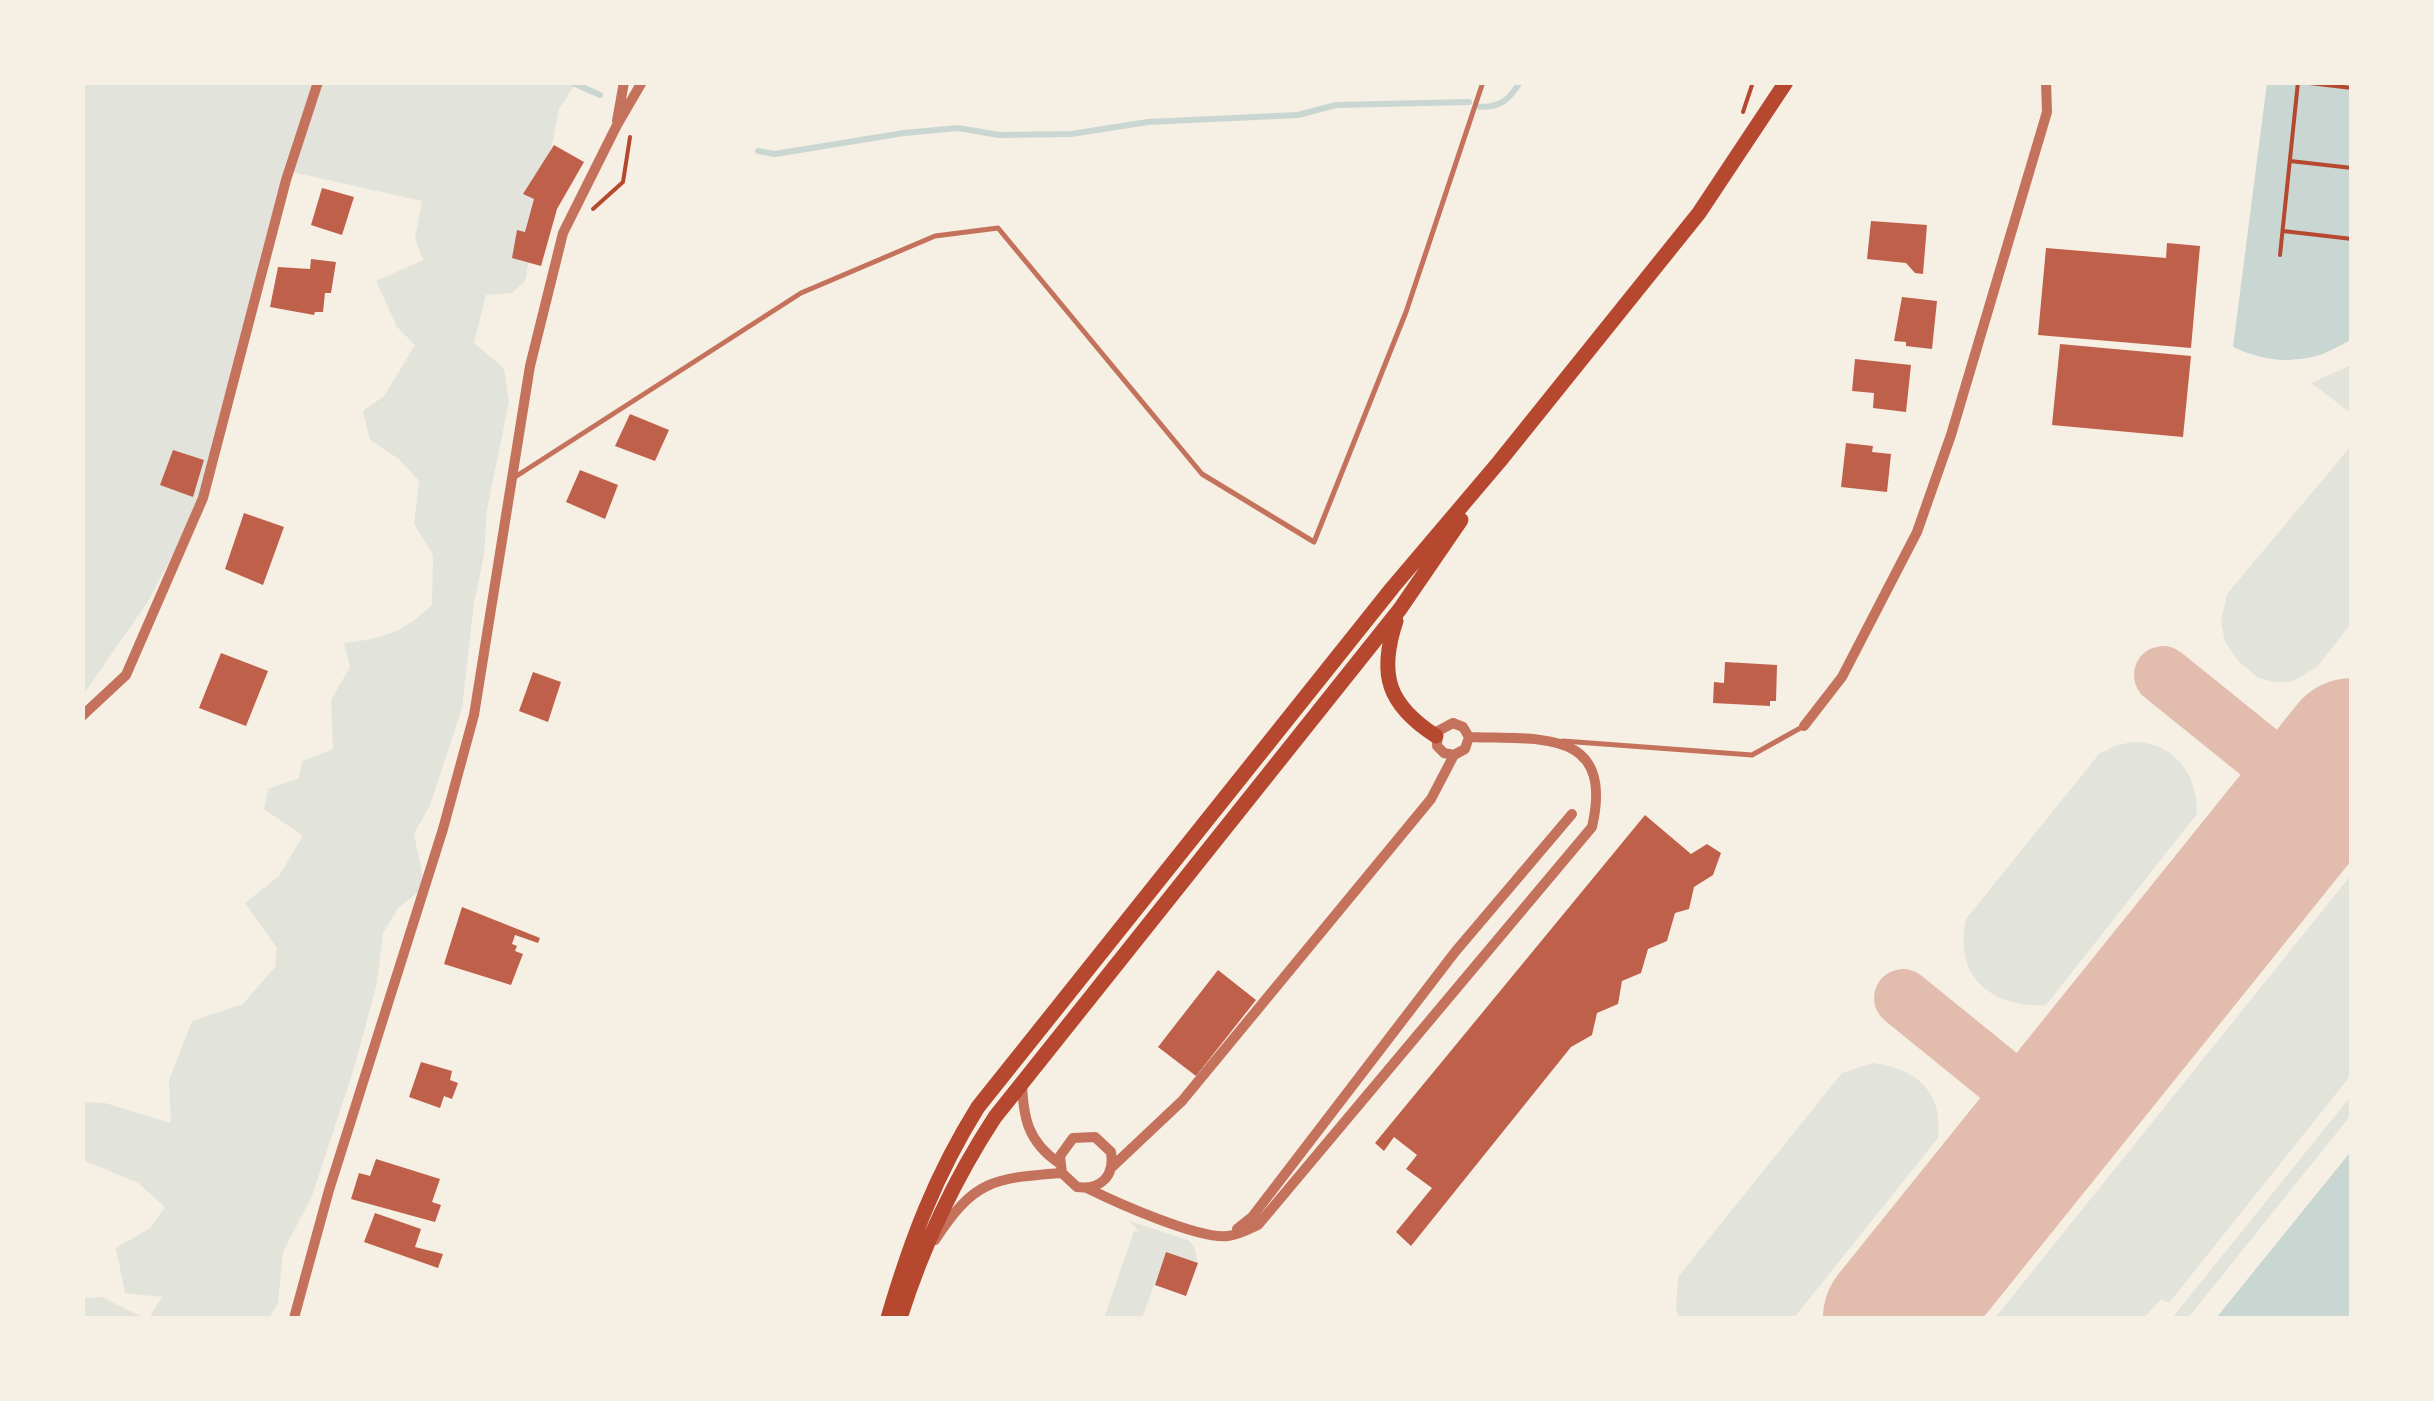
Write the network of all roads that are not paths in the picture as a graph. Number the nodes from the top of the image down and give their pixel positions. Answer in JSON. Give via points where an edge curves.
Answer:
{"nodes":[{"id":1,"x":318,"y":82,"type":"edge"},
{"id":2,"x":624,"y":82,"type":"edge"},
{"id":3,"x":642,"y":82,"type":"edge"},
{"id":4,"x":1483,"y":82,"type":"edge"},
{"id":5,"x":1769,"y":82,"type":"edge"},
{"id":6,"x":1786,"y":82,"type":"edge"},
{"id":7,"x":2046,"y":82,"type":"edge"},
{"id":8,"x":616,"y":125,"type":"junction"},
{"id":9,"x":1756,"y":128,"type":"junction"},
{"id":10,"x":1499,"y":462,"type":"junction"},
{"id":11,"x":512,"y":478,"type":"junction"},
{"id":12,"x":1400,"y":608,"type":"junction"},
{"id":13,"x":82,"y":716,"type":"edge"},
{"id":14,"x":1804,"y":726,"type":"joint"},
{"id":15,"x":1436,"y":736,"type":"junction"},
{"id":16,"x":1468,"y":737,"type":"junction"},
{"id":17,"x":1560,"y":741,"type":"junction"},
{"id":18,"x":1454,"y":755,"type":"junction"},
{"id":19,"x":1572,"y":814,"type":"dead end"},
{"id":20,"x":1080,"y":978,"type":"junction"},
{"id":21,"x":1022,"y":1081,"type":"junction"},
{"id":22,"x":1112,"y":1167,"type":"junction"},
{"id":23,"x":1060,"y":1168,"type":"junction"},
{"id":24,"x":1087,"y":1188,"type":"junction"},
{"id":25,"x":1228,"y":1236,"type":"junction"},
{"id":26,"x":916,"y":1270,"type":"junction"},
{"id":27,"x":294,"y":1318,"type":"edge"},
{"id":28,"x":888,"y":1318,"type":"edge"},
{"id":29,"x":900,"y":1318,"type":"edge"}],
"edges":[{"from":1,"to":13,"type":"street","via":[[203,498],[126,675]]},
{"from":2,"to":8,"type":"street"},
{"from":3,"to":8,"type":"street"},
{"from":4,"to":11,"type":"lane","via":[[1406,312],[1314,542],[1202,474],[998,228],[935,236],[801,293]]},
{"from":5,"to":9,"type":"main road"},
{"from":6,"to":9,"type":"main road"},
{"from":7,"to":14,"type":"street","via":[[2047,112],[1917,532],[1842,677]]},
{"from":8,"to":11,"type":"street","via":[[563,234],[530,366]]},
{"from":9,"to":10,"type":"main road","via":[[1699,212]]},
{"from":10,"to":12,"type":"main road"},
{"from":10,"to":20,"type":"main road"},
{"from":11,"to":27,"type":"street","via":[[474,715]]},
{"from":12,"to":15,"type":"main road","via":[[1386,661],[1388,682],[1405,712]]},
{"from":12,"to":21,"type":"main road"},
{"from":14,"to":17,"type":"lane","via":[[1752,755]]},
{"from":15,"to":16,"type":"street","via":[[1453,723]]},
{"from":15,"to":18,"type":"street","via":[[1440,750]]},
{"from":16,"to":17,"type":"street"},
{"from":16,"to":18,"type":"street"},
{"from":17,"to":25,"type":"street","via":[[1592,769],[1592,826],[1258,1226]]},
{"from":18,"to":22,"type":"street","via":[[1431,800],[1182,1101]]},
{"from":19,"to":25,"type":"street","via":[[1456,952],[1252,1218]]},
{"from":20,"to":21,"type":"main road","via":[[1074,1000],[1028,1058]]},
{"from":20,"to":28,"type":"main road","via":[[952,1148],[913,1235]]},
{"from":21,"to":23,"type":"street","via":[[1031,1137]]},
{"from":21,"to":26,"type":"main road","via":[[968,1157]]},
{"from":22,"to":23,"type":"street","via":[[1107,1146],[1088,1135],[1067,1142]]},
{"from":22,"to":24,"type":"street","via":[[1104,1181]]},
{"from":23,"to":24,"type":"street","via":[[1077,1187]]},
{"from":23,"to":26,"type":"street","via":[[975,1191]]},
{"from":24,"to":25,"type":"street"},
{"from":26,"to":29,"type":"main road"}]}
